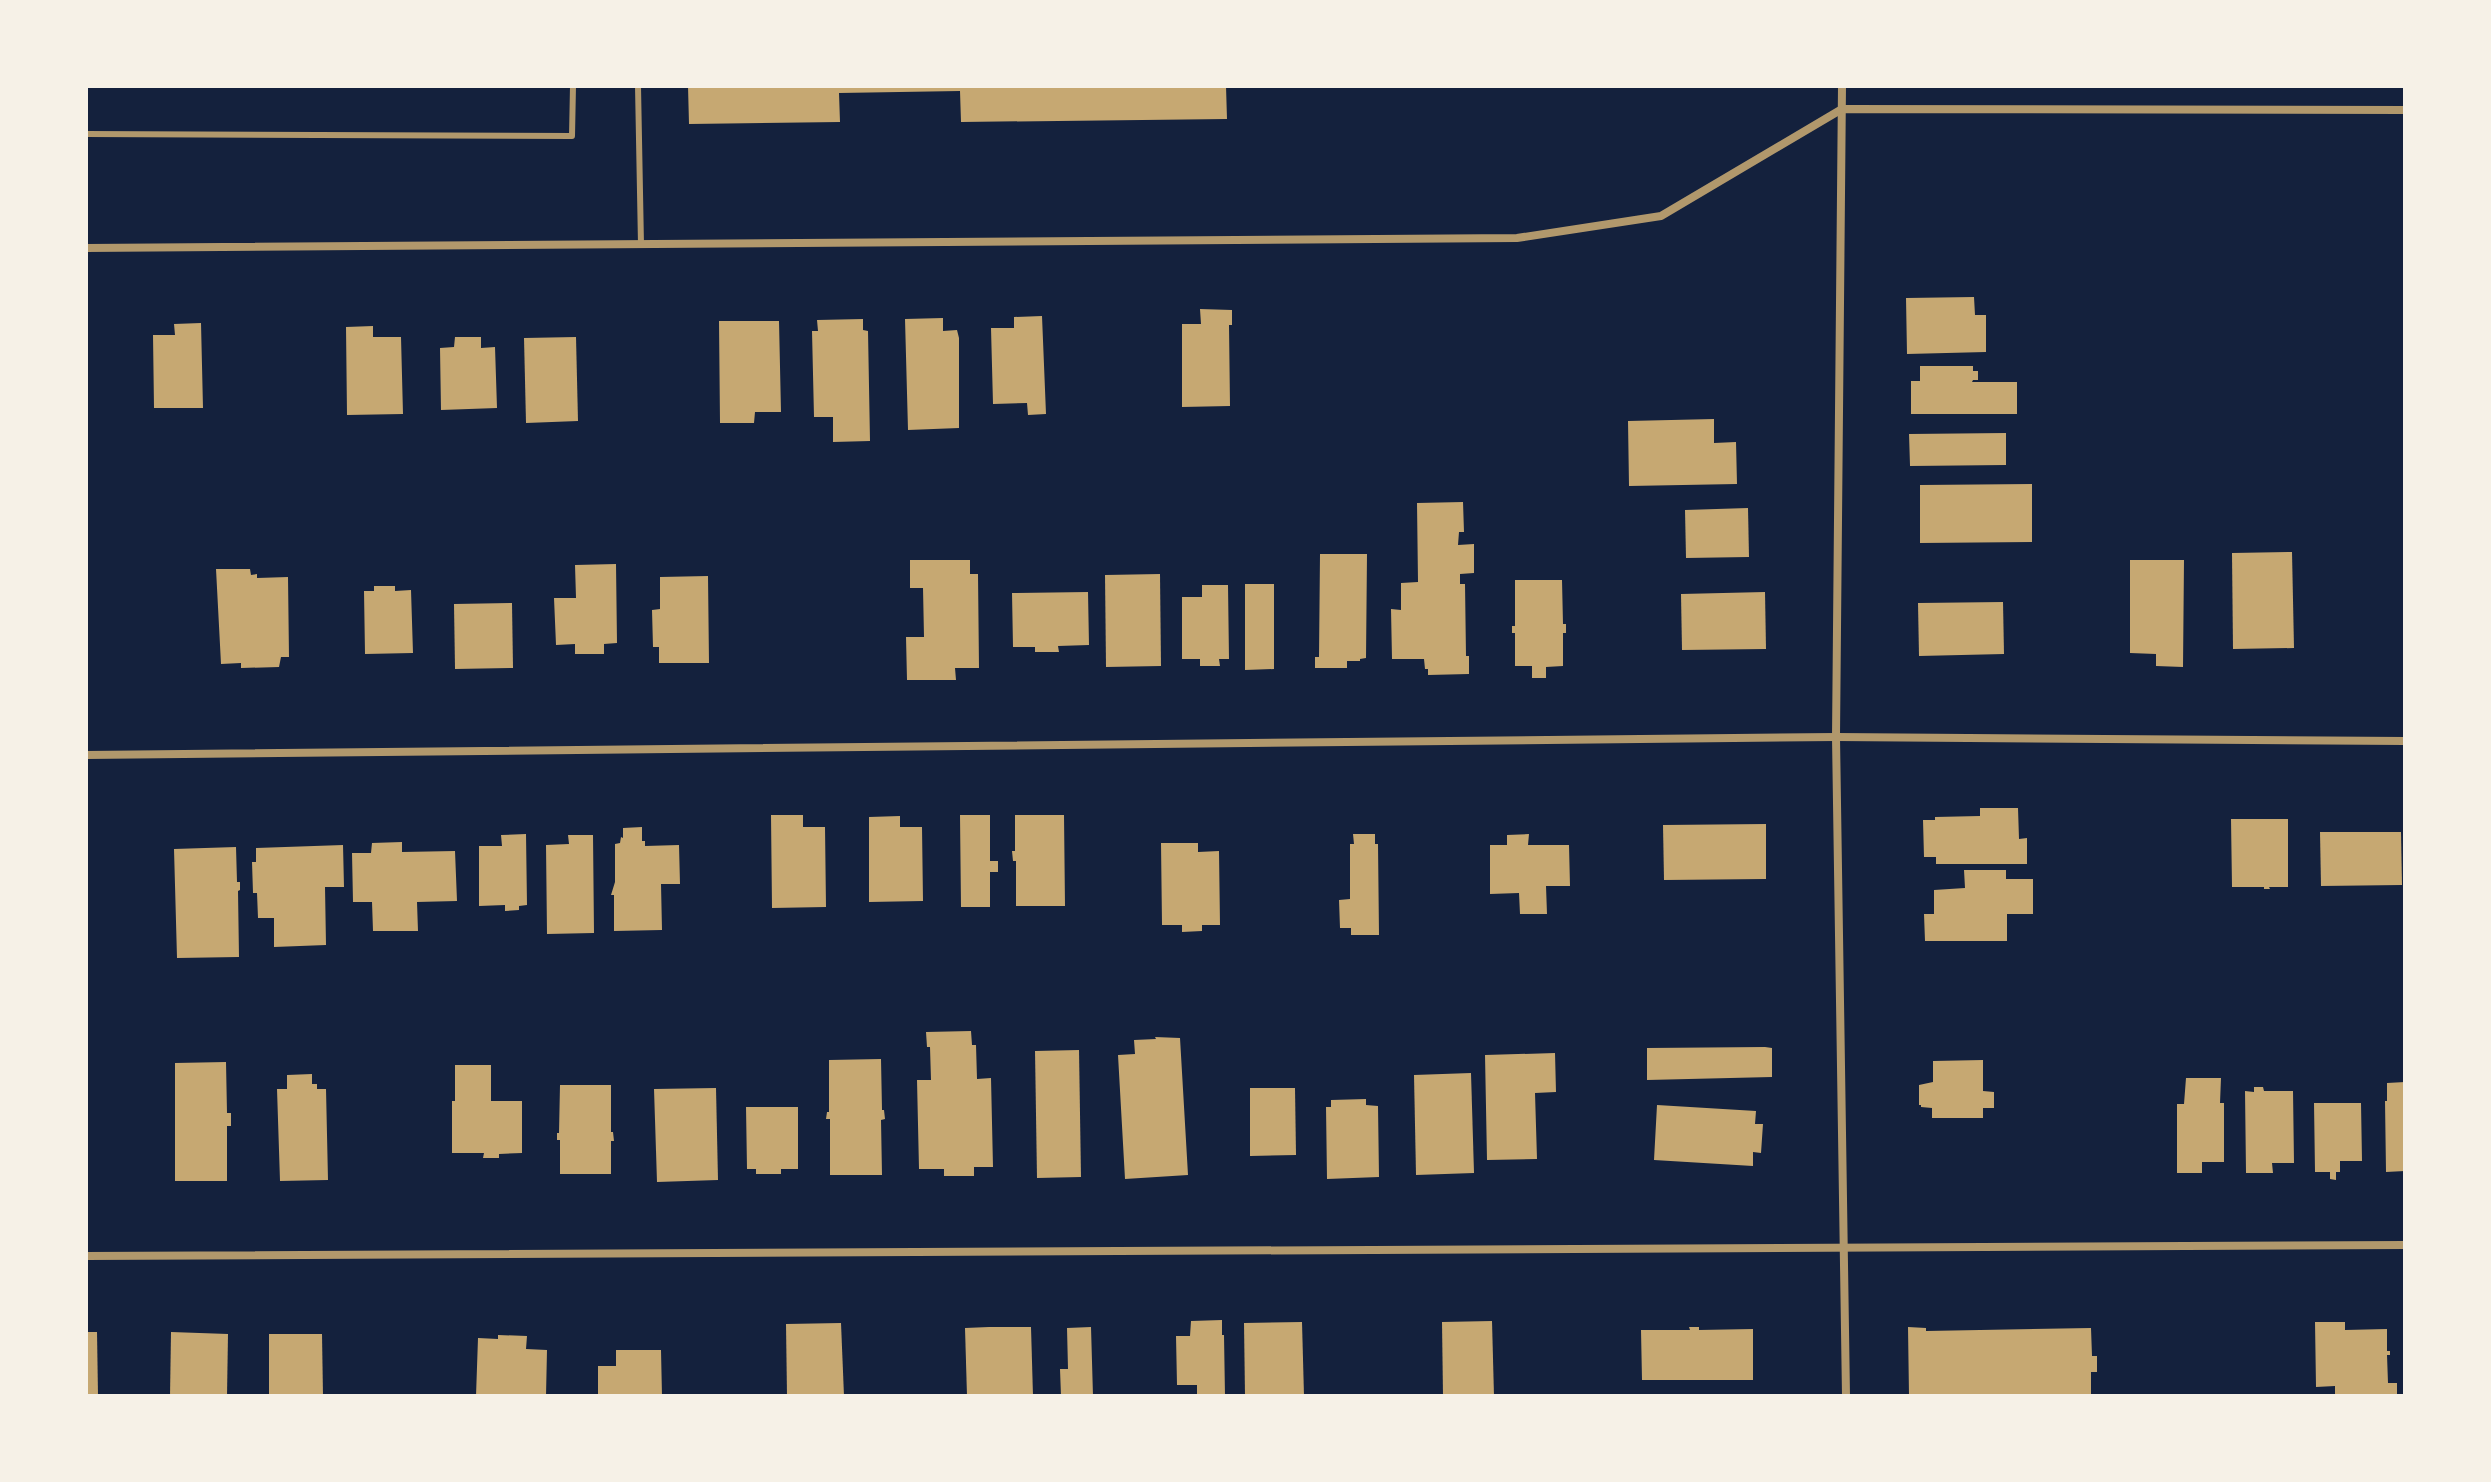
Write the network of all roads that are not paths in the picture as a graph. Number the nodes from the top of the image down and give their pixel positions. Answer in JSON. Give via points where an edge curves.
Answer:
{"nodes":[{"id":1,"x":573,"y":86,"type":"edge"},
{"id":2,"x":638,"y":86,"type":"edge"},
{"id":3,"x":1842,"y":86,"type":"edge"},
{"id":4,"x":1842,"y":109,"type":"junction"},
{"id":5,"x":2405,"y":110,"type":"edge"},
{"id":6,"x":86,"y":134,"type":"edge"},
{"id":7,"x":641,"y":245,"type":"junction"},
{"id":8,"x":86,"y":248,"type":"edge"},
{"id":9,"x":1836,"y":737,"type":"junction"},
{"id":10,"x":2405,"y":741,"type":"edge"},
{"id":11,"x":86,"y":755,"type":"edge"},
{"id":12,"x":2405,"y":1245,"type":"edge"},
{"id":13,"x":1844,"y":1247,"type":"junction"},
{"id":14,"x":86,"y":1256,"type":"edge"},
{"id":15,"x":1846,"y":1396,"type":"edge"}],
"edges":[{"from":1,"to":6,"type":"lane","via":[[572,136]]},
{"from":2,"to":7,"type":"lane"},
{"from":3,"to":4,"type":"street"},
{"from":4,"to":5,"type":"street"},
{"from":4,"to":7,"type":"street","via":[[1661,216],[1517,238]]},
{"from":4,"to":9,"type":"street"},
{"from":7,"to":8,"type":"street"},
{"from":9,"to":10,"type":"street"},
{"from":9,"to":11,"type":"street"},
{"from":9,"to":13,"type":"street"},
{"from":12,"to":13,"type":"street"},
{"from":13,"to":14,"type":"street"},
{"from":13,"to":15,"type":"street"}]}
